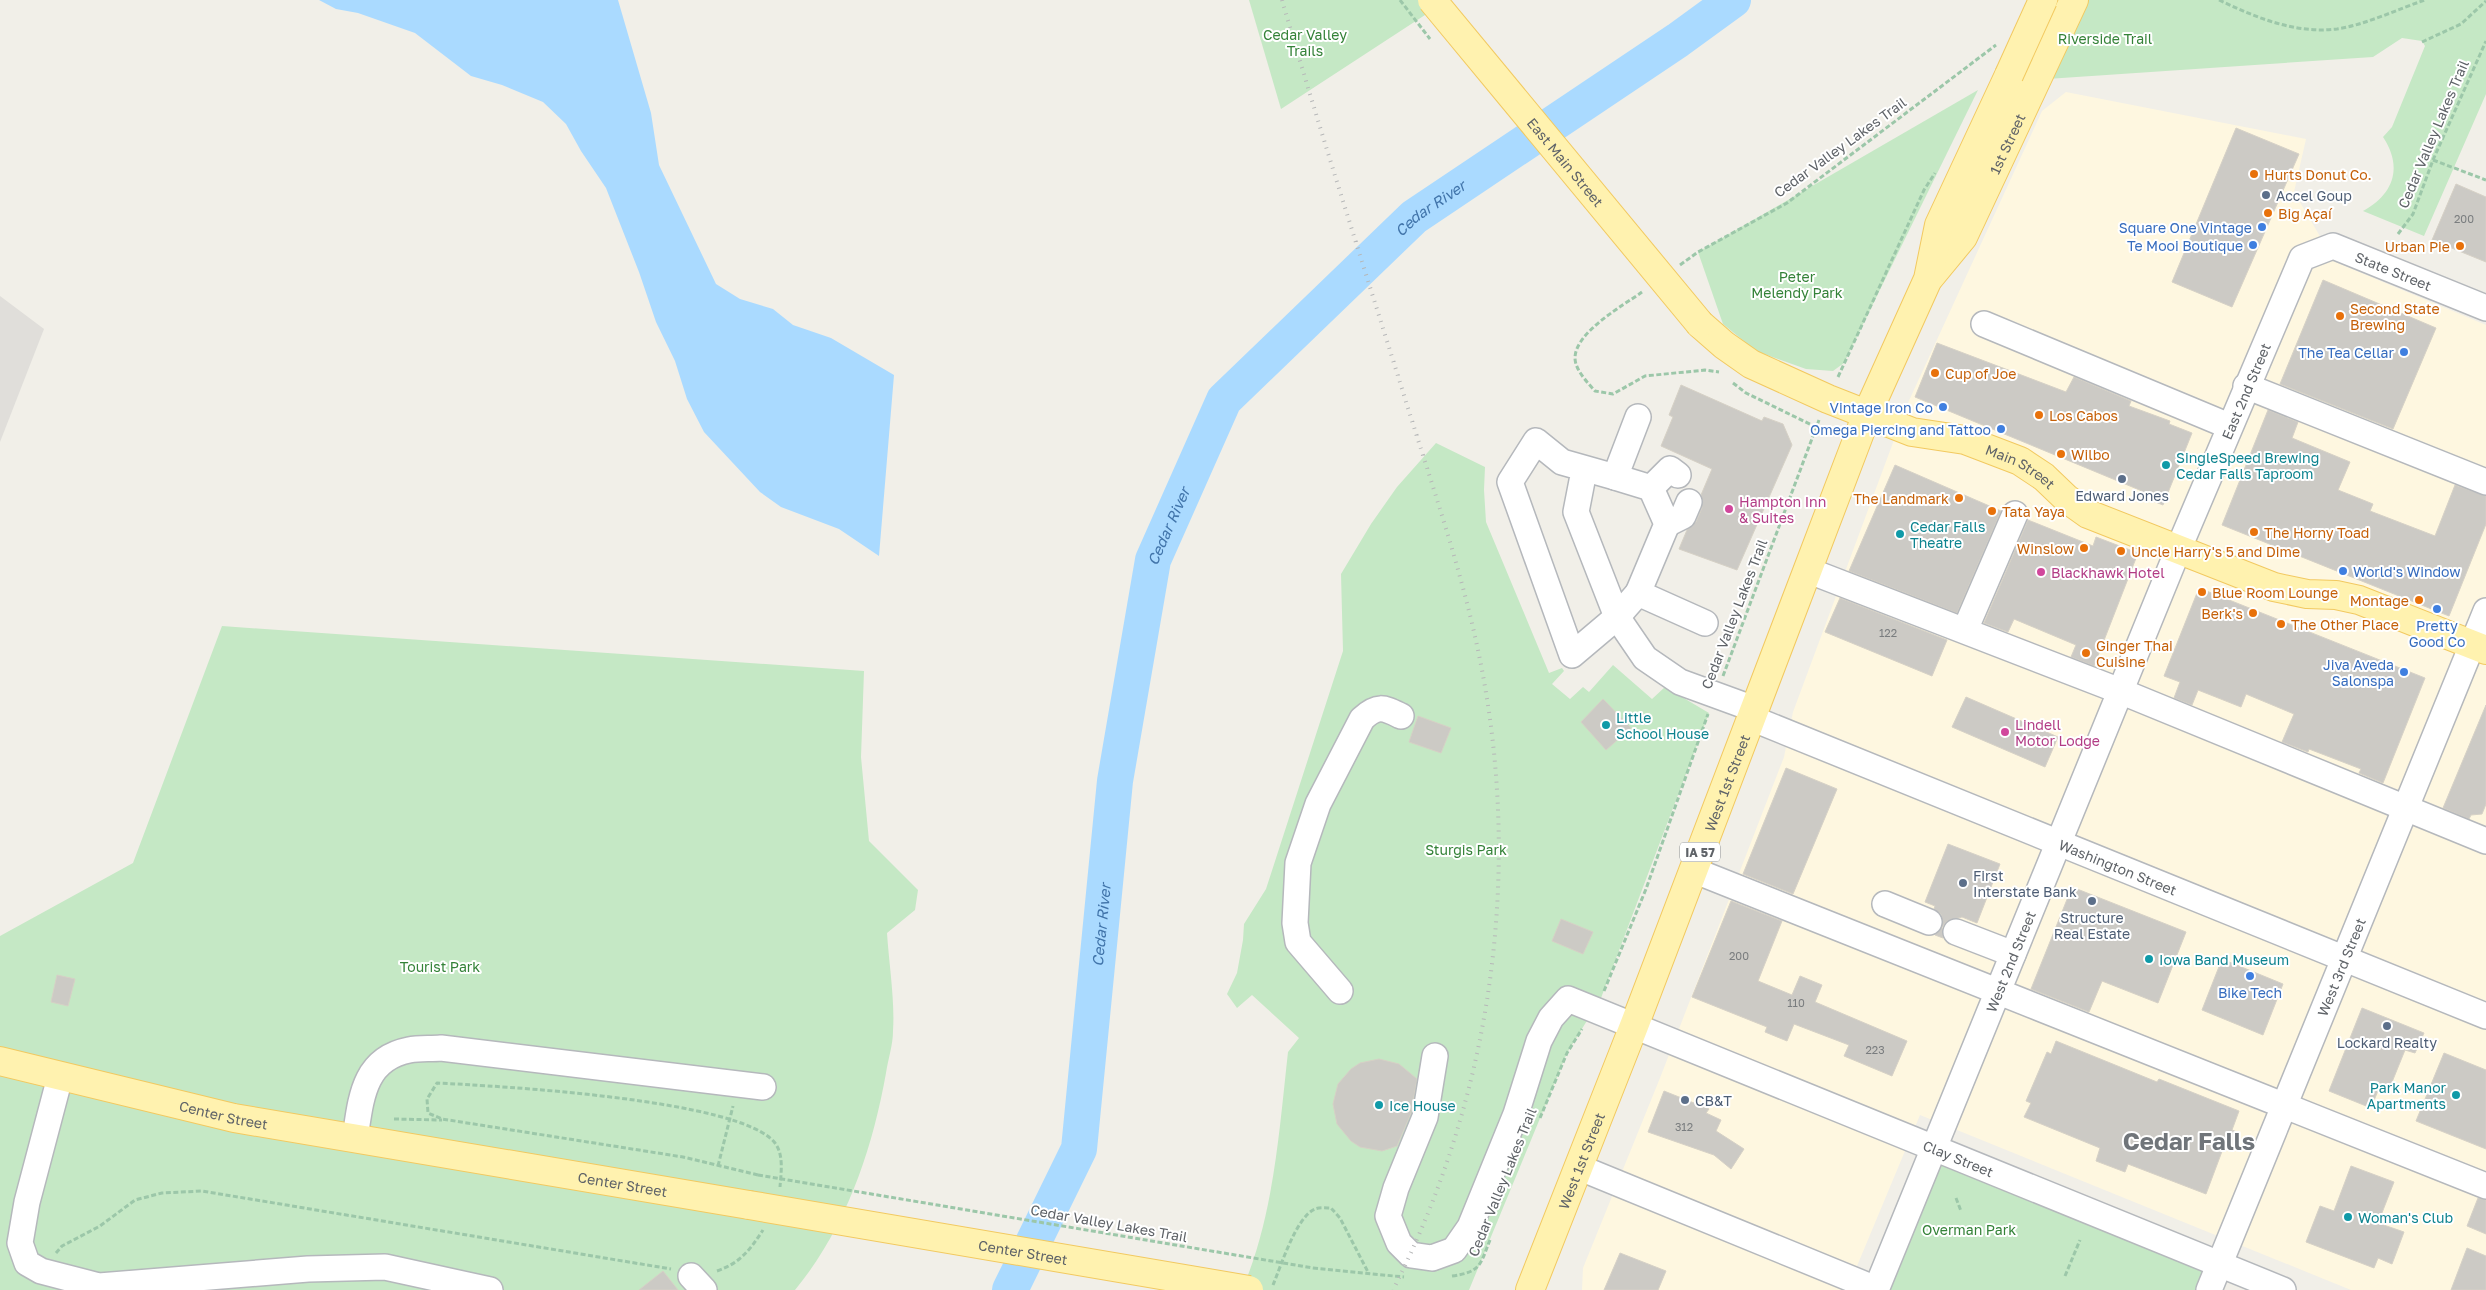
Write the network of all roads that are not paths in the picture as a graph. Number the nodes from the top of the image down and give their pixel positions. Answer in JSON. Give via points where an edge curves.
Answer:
{"nodes":[{"id":1,"x":1432,"y":0,"type":"edge"},
{"id":2,"x":2043,"y":0,"type":"edge"},
{"id":3,"x":2074,"y":0,"type":"edge"},
{"id":4,"x":2302,"y":258,"type":"joint"},
{"id":5,"x":1928,"y":279,"type":"junction"},
{"id":6,"x":2486,"y":308,"type":"edge"},
{"id":7,"x":1700,"y":324,"type":"joint"},
{"id":8,"x":1984,"y":324,"type":"dead end"},
{"id":9,"x":2246,"y":386,"type":"junction"},
{"id":10,"x":1867,"y":414,"type":"junction"},
{"id":11,"x":1638,"y":417,"type":"dead end"},
{"id":12,"x":2229,"y":426,"type":"junction"},
{"id":13,"x":1678,"y":475,"type":"dead end"},
{"id":14,"x":1615,"y":477,"type":"junction"},
{"id":15,"x":1582,"y":481,"type":"dead end"},
{"id":16,"x":2486,"y":482,"type":"edge"},
{"id":17,"x":1651,"y":488,"type":"junction"},
{"id":18,"x":1690,"y":502,"type":"dead end"},
{"id":19,"x":2015,"y":514,"type":"dead end"},
{"id":20,"x":1667,"y":524,"type":"junction"},
{"id":21,"x":2178,"y":550,"type":"junction"},
{"id":22,"x":1807,"y":570,"type":"junction"},
{"id":23,"x":1638,"y":593,"type":"junction"},
{"id":24,"x":2486,"y":610,"type":"edge"},
{"id":25,"x":1616,"y":617,"type":"junction"},
{"id":26,"x":1705,"y":623,"type":"dead end"},
{"id":27,"x":1965,"y":630,"type":"junction"},
{"id":28,"x":2479,"y":648,"type":"edge"},
{"id":29,"x":2120,"y":691,"type":"junction"},
{"id":30,"x":1752,"y":714,"type":"junction"},
{"id":31,"x":1401,"y":716,"type":"dead end"},
{"id":32,"x":2406,"y":808,"type":"junction"},
{"id":33,"x":2486,"y":842,"type":"edge"},
{"id":34,"x":2058,"y":843,"type":"junction"},
{"id":35,"x":1693,"y":870,"type":"junction"},
{"id":36,"x":1885,"y":904,"type":"dead end"},
{"id":37,"x":1929,"y":922,"type":"dead end"},
{"id":38,"x":1956,"y":932,"type":"dead end"},
{"id":39,"x":2012,"y":954,"type":"junction"},
{"id":40,"x":2344,"y":959,"type":"junction"},
{"id":41,"x":1340,"y":991,"type":"dead end"},
{"id":42,"x":1997,"y":991,"type":"junction"},
{"id":43,"x":2486,"y":1016,"type":"edge"},
{"id":44,"x":1634,"y":1026,"type":"junction"},
{"id":45,"x":1434,"y":1056,"type":"dead end"},
{"id":46,"x":0,"y":1061,"type":"edge"},
{"id":47,"x":60,"y":1077,"type":"junction"},
{"id":48,"x":762,"y":1087,"type":"dead end"},
{"id":49,"x":2284,"y":1106,"type":"junction"},
{"id":50,"x":355,"y":1138,"type":"junction"},
{"id":51,"x":1933,"y":1149,"type":"junction"},
{"id":52,"x":1578,"y":1167,"type":"junction"},
{"id":53,"x":2486,"y":1186,"type":"edge"},
{"id":54,"x":2220,"y":1265,"type":"junction"},
{"id":55,"x":490,"y":1290,"type":"edge"},
{"id":56,"x":1249,"y":1290,"type":"edge"},
{"id":57,"x":1530,"y":1290,"type":"edge"},
{"id":58,"x":1876,"y":1290,"type":"edge"},
{"id":59,"x":2209,"y":1290,"type":"edge"},
{"id":60,"x":2283,"y":1290,"type":"edge"}],
"edges":[{"from":1,"to":7,"type":"main road","name":"East Main Street","bridge":true},
{"from":2,"to":5,"type":"main road","name":"1st Street","bridge":true,"via":[[1939,225]]},
{"from":3,"to":5,"type":"main road","name":"1st Street","via":[[1963,237]]},
{"from":4,"to":6,"type":"street","name":"State Street","via":[[2333,246]]},
{"from":4,"to":9,"type":"street","name":"East 2nd Street"},
{"from":5,"to":10,"type":"main road","name":"1st Street"},
{"from":7,"to":10,"type":"main road","name":"Main Street","via":[[1751,364]]},
{"from":8,"to":12,"type":"street"},
{"from":9,"to":12,"type":"street","name":"East 2nd Street"},
{"from":9,"to":16,"type":"street"},
{"from":10,"to":21,"type":"main road","name":"Main Street","via":[[1912,432],[1965,440],[2020,461],[2088,514]]},
{"from":10,"to":22,"type":"main road","name":"West 1st Street","number":"IA 57"},
{"from":11,"to":14,"type":"street"},
{"from":12,"to":21,"type":"street","name":"East 2nd Street"},
{"from":13,"to":17,"type":"street","via":[[1670,470]]},
{"from":14,"to":17,"type":"street"},
{"from":14,"to":25,"type":"street","via":[[1562,462],[1536,442],[1510,482],[1572,655]]},
{"from":15,"to":25,"type":"street","name":"Washington Street","via":[[1576,512]]},
{"from":17,"to":20,"type":"street"},
{"from":18,"to":20,"type":"street","via":[[1683,516]]},
{"from":19,"to":27,"type":"street"},
{"from":20,"to":23,"type":"street"},
{"from":21,"to":28,"type":"main road","name":"Main Street","via":[[2274,587],[2359,600]]},
{"from":21,"to":29,"type":"street","name":"West 2nd Street"},
{"from":22,"to":27,"type":"street"},
{"from":22,"to":30,"type":"main road","name":"West 1st Street","number":"IA 57"},
{"from":23,"to":25,"type":"street"},
{"from":23,"to":26,"type":"street"},
{"from":24,"to":28,"type":"street","name":"West 3rd Street"},
{"from":25,"to":30,"type":"street","name":"Washington Street","via":[[1645,658],[1680,682],[1716,695]]},
{"from":27,"to":29,"type":"street"},
{"from":28,"to":32,"type":"street","name":"West 3rd Street"},
{"from":29,"to":32,"type":"street"},
{"from":29,"to":34,"type":"street","name":"West 2nd Street"},
{"from":30,"to":34,"type":"street","name":"Washington Street"},
{"from":30,"to":35,"type":"main road","name":"West 1st Street","number":"IA 57"},
{"from":31,"to":41,"type":"street","via":[[1383,708],[1372,710],[1362,719],[1318,804],[1298,863],[1294,923],[1298,942]]},
{"from":32,"to":33,"type":"street"},
{"from":32,"to":40,"type":"street","name":"West 3rd Street"},
{"from":34,"to":39,"type":"street","name":"West 2nd Street"},
{"from":34,"to":40,"type":"street","name":"Washington Street"},
{"from":35,"to":42,"type":"street"},
{"from":35,"to":44,"type":"main road","name":"West 1st Street","number":"IA 57"},
{"from":36,"to":37,"type":"street"},
{"from":38,"to":39,"type":"street"},
{"from":39,"to":42,"type":"street","name":"West 2nd Street"},
{"from":40,"to":43,"type":"street","name":"Washington Street"},
{"from":40,"to":49,"type":"street","name":"West 3rd Street"},
{"from":42,"to":49,"type":"street"},
{"from":42,"to":51,"type":"street","name":"West 2nd Street"},
{"from":44,"to":45,"type":"street","name":"Clay Street","via":[[1568,999],[1551,1018],[1539,1041],[1516,1114],[1470,1227],[1454,1250],[1432,1258],[1411,1255],[1399,1242],[1388,1216],[1425,1117]]},
{"from":44,"to":51,"type":"street","name":"Clay Street"},
{"from":44,"to":52,"type":"main road","name":"West 1st Street","number":"IA 57"},
{"from":46,"to":47,"type":"main road","name":"Center Street"},
{"from":47,"to":50,"type":"main road","name":"Center Street","via":[[234,1118]]},
{"from":47,"to":55,"type":"street","via":[[27,1202],[20,1242],[27,1263],[41,1271],[99,1286],[308,1269],[385,1267]]},
{"from":48,"to":50,"type":"street","via":[[440,1048],[409,1050],[384,1059],[370,1075],[361,1098]]},
{"from":49,"to":53,"type":"street"},
{"from":49,"to":54,"type":"street","name":"West 3rd Street"},
{"from":50,"to":56,"type":"main road","name":"Center Street","bridge":true},
{"from":51,"to":54,"type":"street","name":"Clay Street"},
{"from":51,"to":58,"type":"street","name":"West 2nd Street"},
{"from":52,"to":57,"type":"main road","name":"West 1st Street","number":"IA 57"},
{"from":52,"to":58,"type":"street"},
{"from":54,"to":59,"type":"street","name":"West 3rd Street"},
{"from":54,"to":60,"type":"street","name":"Clay Street"}]}
